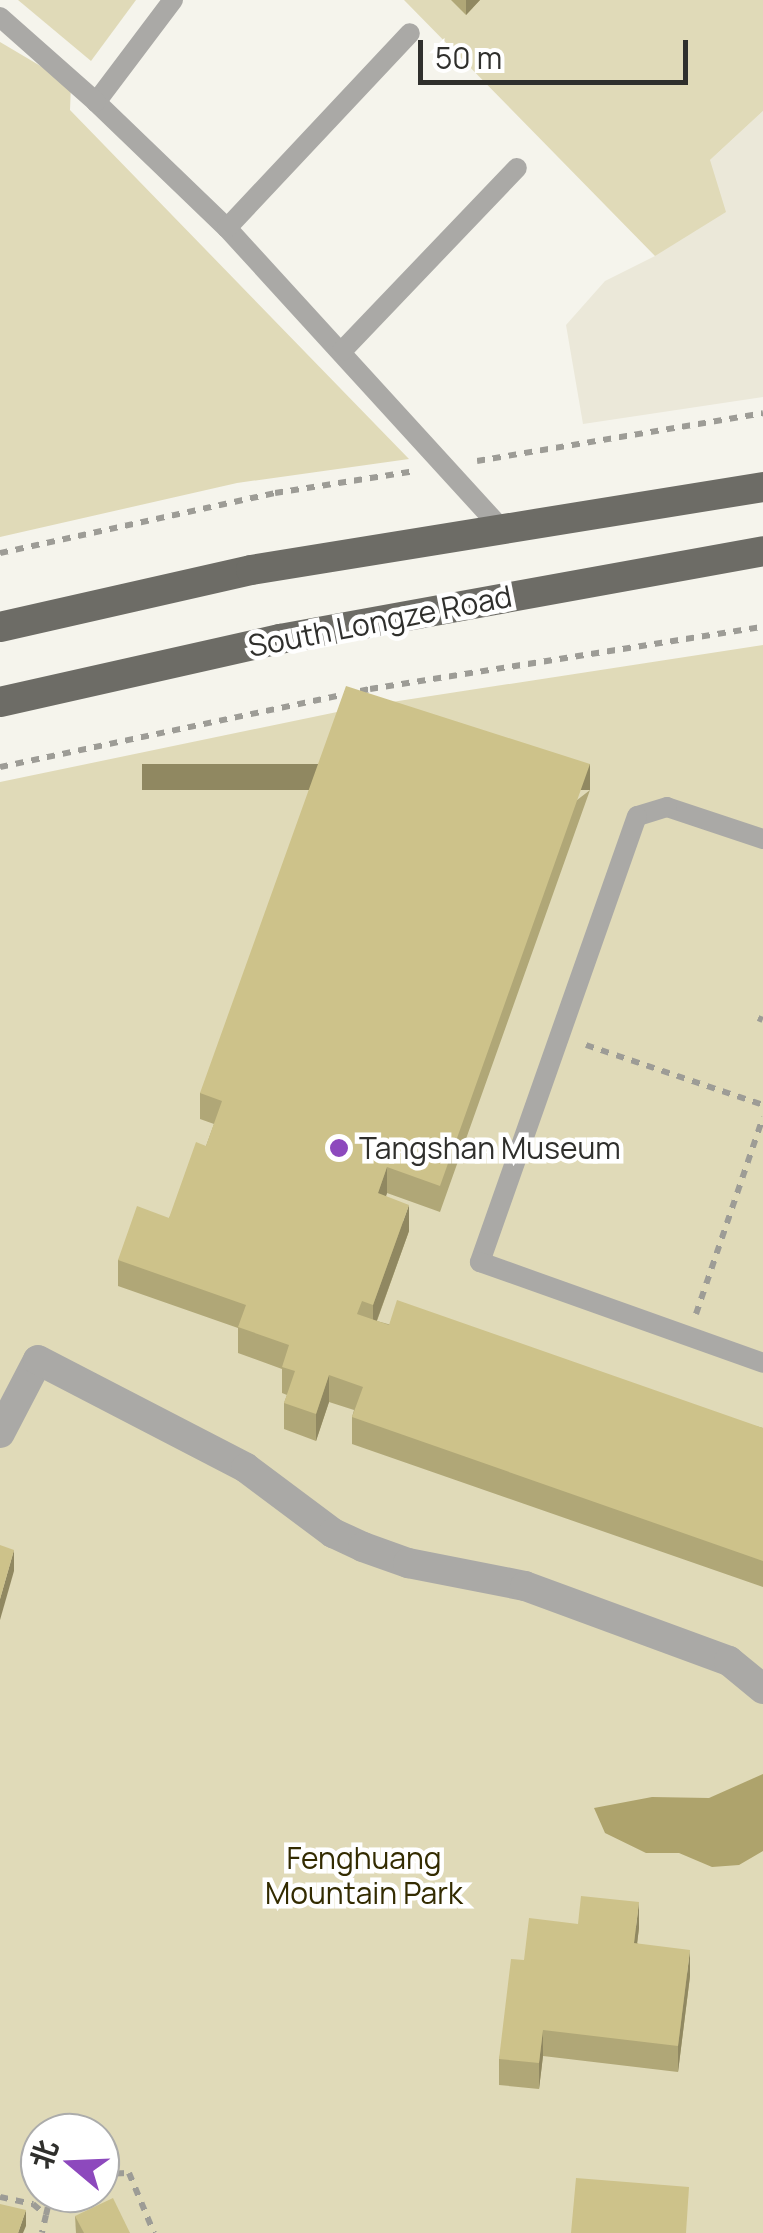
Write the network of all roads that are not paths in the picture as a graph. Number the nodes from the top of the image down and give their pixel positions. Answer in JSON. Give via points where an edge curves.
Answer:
{"nodes":[{"id":1,"x":172,"y":0,"type":"edge"},
{"id":2,"x":0,"y":18,"type":"edge"},
{"id":3,"x":410,"y":33,"type":"dead end"},
{"id":4,"x":96,"y":102,"type":"junction"},
{"id":5,"x":517,"y":168,"type":"dead end"},
{"id":6,"x":227,"y":228,"type":"junction"},
{"id":7,"x":342,"y":352,"type":"junction"},
{"id":8,"x":763,"y":487,"type":"edge"},
{"id":9,"x":502,"y":529,"type":"junction"},
{"id":10,"x":763,"y":550,"type":"edge"},
{"id":11,"x":0,"y":627,"type":"edge"},
{"id":12,"x":0,"y":702,"type":"edge"},
{"id":13,"x":763,"y":839,"type":"edge"},
{"id":14,"x":763,"y":1363,"type":"edge"},
{"id":15,"x":0,"y":1434,"type":"edge"},
{"id":16,"x":763,"y":1688,"type":"edge"}],
"edges":[{"from":1,"to":4,"type":"lane"},
{"from":2,"to":4,"type":"lane"},
{"from":3,"to":6,"type":"lane"},
{"from":4,"to":6,"type":"lane"},
{"from":5,"to":7,"type":"lane"},
{"from":6,"to":7,"type":"lane"},
{"from":7,"to":9,"type":"lane"},
{"from":8,"to":9,"type":"main road"},
{"from":9,"to":11,"type":"main road","via":[[252,570]]},
{"from":10,"to":12,"type":"main road","name":"South Longze Road","via":[[280,639]]},
{"from":13,"to":14,"type":"lane","via":[[667,807],[637,816],[480,1262]]},
{"from":15,"to":16,"type":"street","via":[[38,1360],[246,1468],[363,1547],[524,1586],[728,1660]]}]}
